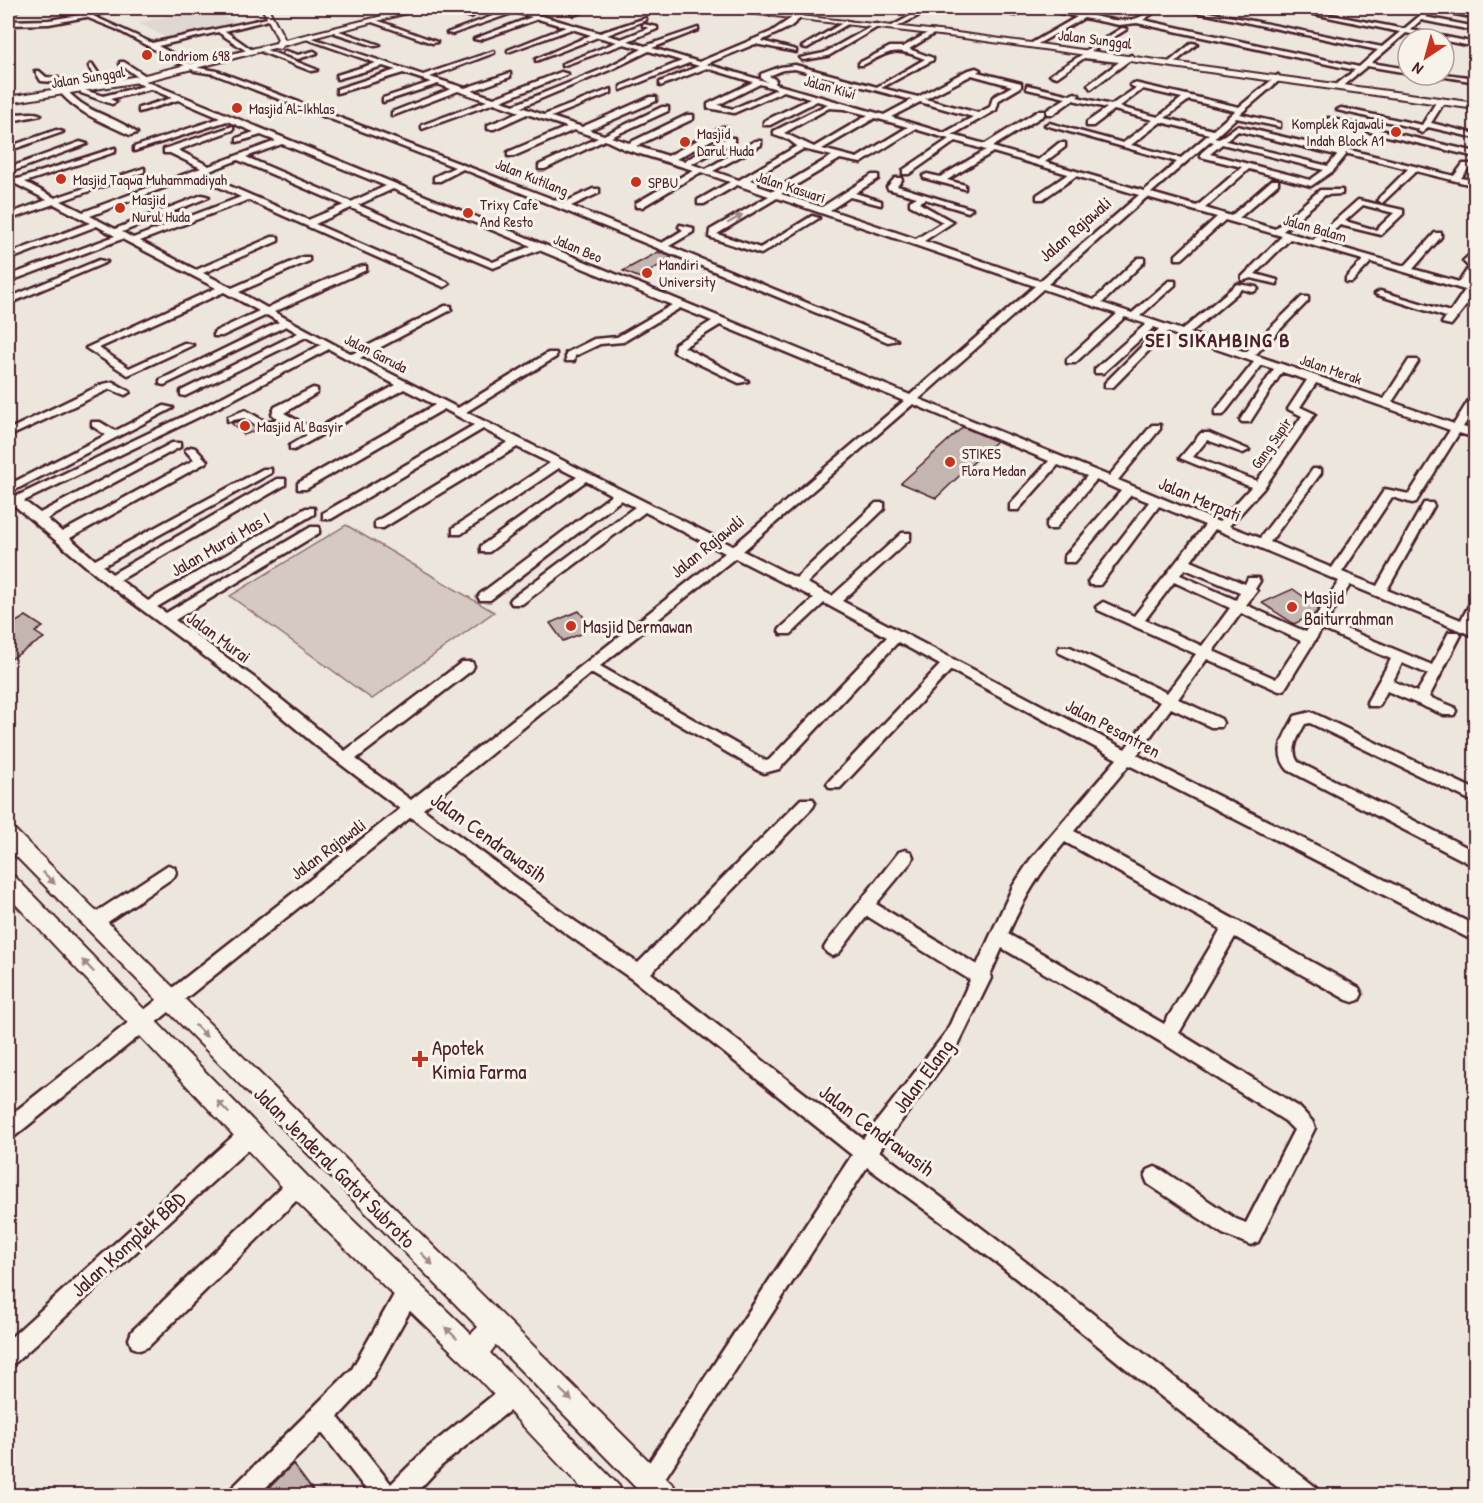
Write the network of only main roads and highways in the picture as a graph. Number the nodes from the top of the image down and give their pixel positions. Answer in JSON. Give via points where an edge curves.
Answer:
{"nodes":[{"id":1,"x":265,"y":8,"type":"edge"},
{"id":2,"x":275,"y":8,"type":"edge"},
{"id":3,"x":422,"y":8,"type":"edge"},
{"id":4,"x":710,"y":8,"type":"edge"},
{"id":5,"x":741,"y":9,"type":"edge"},
{"id":6,"x":377,"y":20,"type":"junction"},
{"id":7,"x":278,"y":32,"type":"junction"},
{"id":8,"x":310,"y":37,"type":"junction"},
{"id":9,"x":285,"y":40,"type":"junction"},
{"id":10,"x":257,"y":50,"type":"junction"},
{"id":11,"x":202,"y":68,"type":"junction"},
{"id":12,"x":142,"y":82,"type":"junction"},
{"id":13,"x":61,"y":93,"type":"junction"},
{"id":14,"x":8,"y":102,"type":"edge"},
{"id":15,"x":1476,"y":106,"type":"edge"},
{"id":16,"x":8,"y":836,"type":"edge"},
{"id":17,"x":8,"y":883,"type":"edge"},
{"id":18,"x":495,"y":1327,"type":"junction"},
{"id":19,"x":472,"y":1353,"type":"junction"},
{"id":20,"x":657,"y":1488,"type":"edge"},
{"id":21,"x":609,"y":1496,"type":"edge"}],
"edges":[{"from":1,"to":7,"type":"main road"},
{"from":2,"to":9,"type":"main road"},
{"from":3,"to":6,"type":"main road","name":"Jalan Sunggal"},
{"from":4,"to":5,"type":"main road","name":"Jalan Sunggal"},
{"from":5,"to":15,"type":"main road","name":"Jalan Sunggal"},
{"from":6,"to":8,"type":"main road","name":"Jalan Sunggal"},
{"from":6,"to":8,"type":"main road","name":"Jalan Sunggal"},
{"from":7,"to":9,"type":"main road"},
{"from":7,"to":10,"type":"main road","via":[[272,42]]},
{"from":8,"to":9,"type":"main road"},
{"from":8,"to":9,"type":"main road","name":"Jalan Sunggal"},
{"from":9,"to":10,"type":"main road","name":"Jalan Sunggal"},
{"from":10,"to":11,"type":"main road","name":"Jalan Sunggal"},
{"from":10,"to":11,"type":"main road","name":"Jalan Sunggal"},
{"from":11,"to":12,"type":"main road","name":"Jalan Sunggal"},
{"from":12,"to":13,"type":"main road","name":"Jalan Sunggal"},
{"from":12,"to":13,"type":"main road","name":"Jalan Sunggal"},
{"from":13,"to":14,"type":"main road","name":"Jalan Sunggal"},
{"from":16,"to":18,"type":"main road","name":"Jalan Jenderal Gatot Subroto","one_way":true},
{"from":19,"to":17,"type":"main road","name":"Jalan Jenderal Gatot Subroto","one_way":true,"via":[[298,1185]]},
{"from":18,"to":19,"type":"main road"},
{"from":18,"to":20,"type":"main road","name":"Jalan Jenderal Gatot Subroto","one_way":true},
{"from":19,"to":21,"type":"main road","name":"Jalan Jenderal Gatot Subroto"}]}
